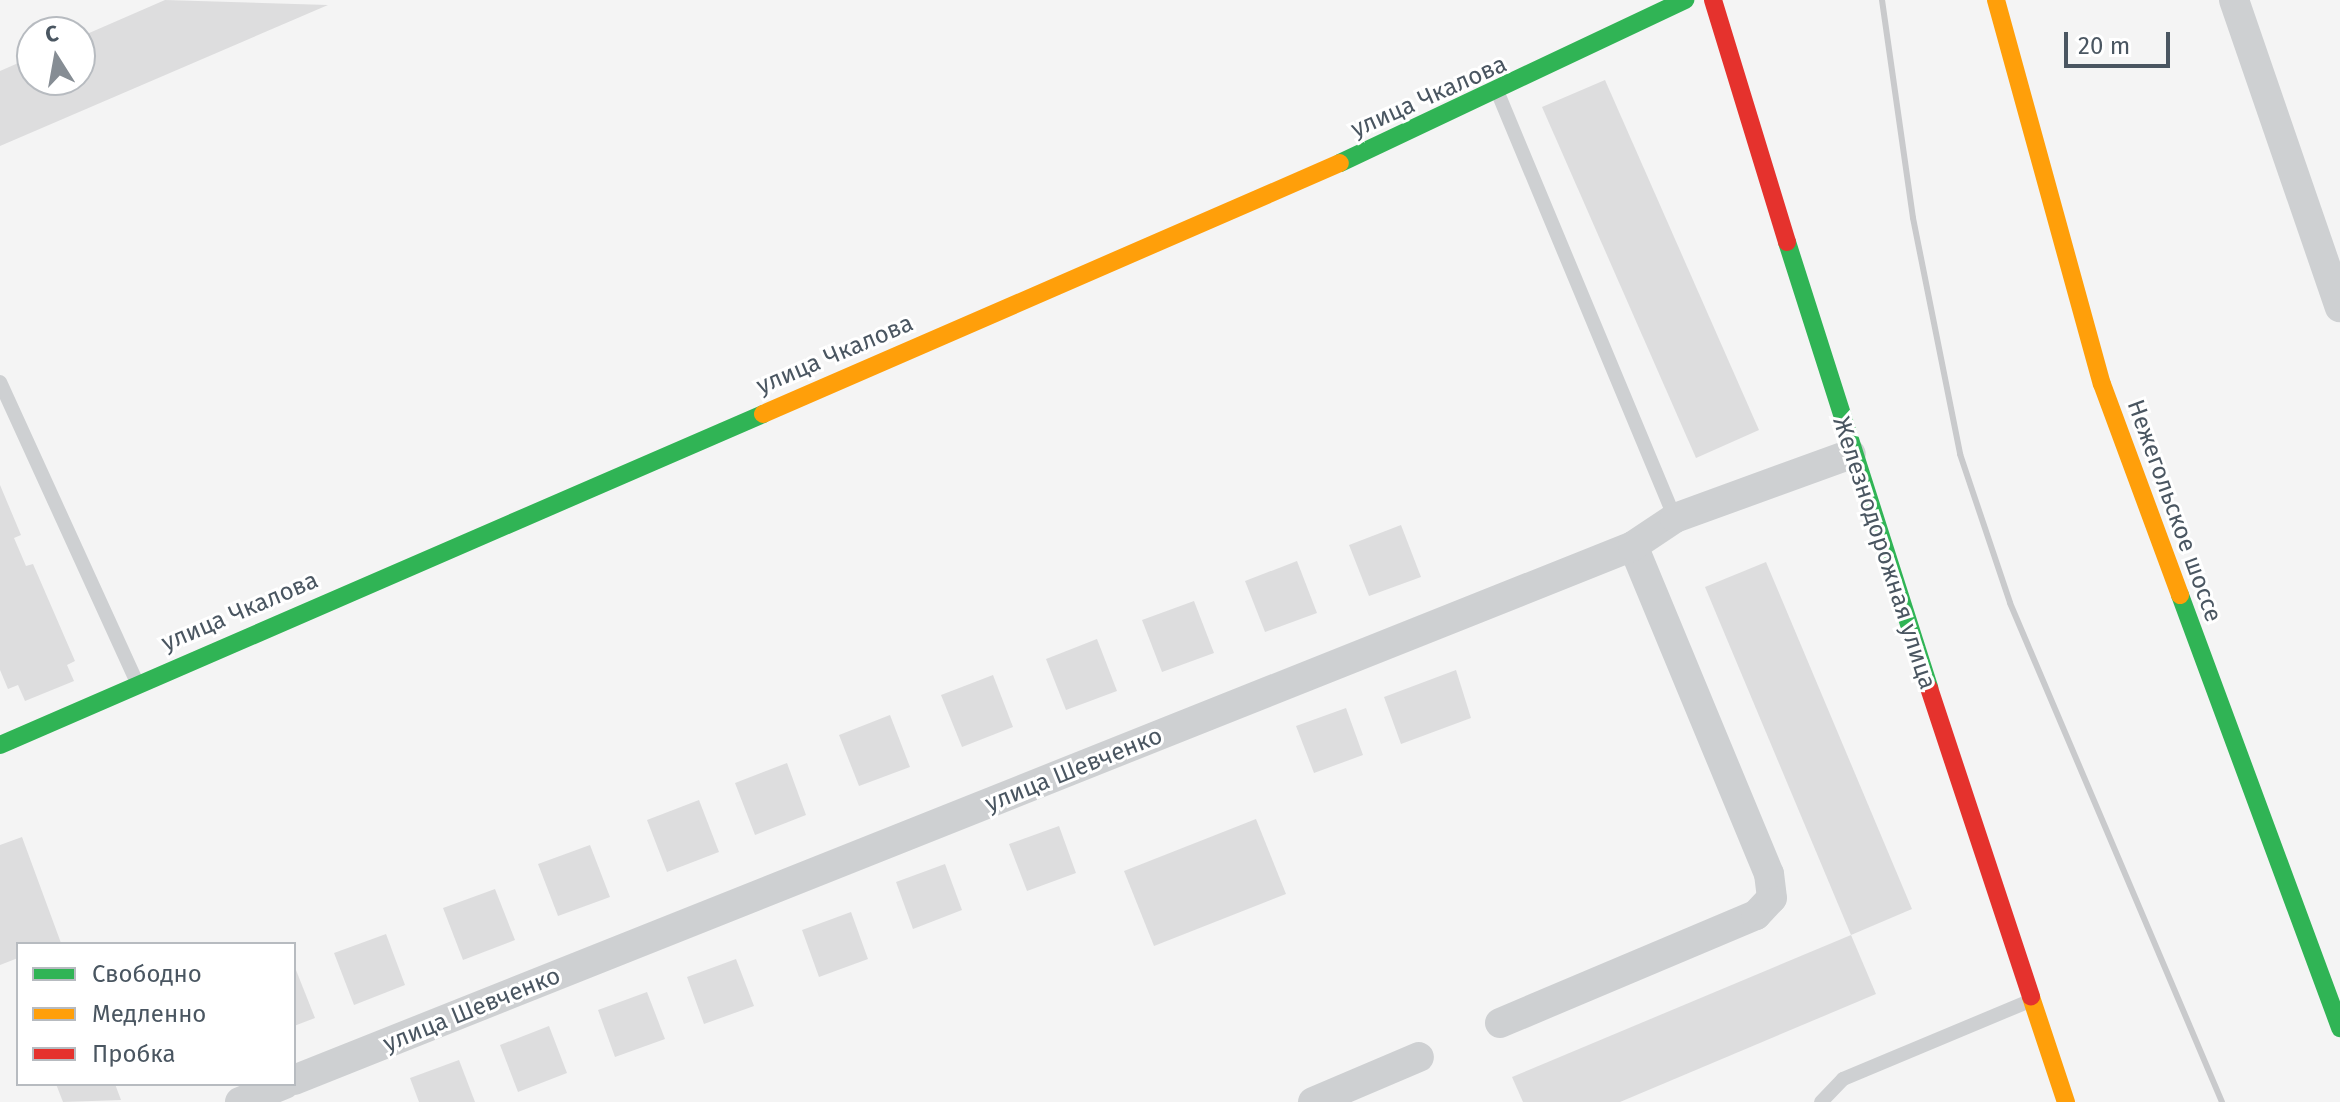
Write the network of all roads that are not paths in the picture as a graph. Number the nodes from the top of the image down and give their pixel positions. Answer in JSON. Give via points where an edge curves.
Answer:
{"nodes":[{"id":1,"x":1685,"y":0,"type":"edge"},
{"id":2,"x":1713,"y":0,"type":"edge"},
{"id":3,"x":1996,"y":0,"type":"edge"},
{"id":4,"x":2234,"y":0,"type":"edge"},
{"id":5,"x":1499,"y":94,"type":"junction"},
{"id":6,"x":2340,"y":307,"type":"edge"},
{"id":7,"x":0,"y":382,"type":"edge"},
{"id":8,"x":1851,"y":454,"type":"junction"},
{"id":9,"x":1675,"y":518,"type":"junction"},
{"id":10,"x":1633,"y":546,"type":"junction"},
{"id":11,"x":137,"y":683,"type":"junction"},
{"id":12,"x":0,"y":745,"type":"edge"},
{"id":13,"x":2031,"y":1000,"type":"junction"},
{"id":14,"x":1500,"y":1023,"type":"dead end"},
{"id":15,"x":2340,"y":1028,"type":"edge"},
{"id":16,"x":1419,"y":1057,"type":"dead end"},
{"id":17,"x":296,"y":1079,"type":"edge"},
{"id":18,"x":280,"y":1086,"type":"edge"},
{"id":19,"x":240,"y":1102,"type":"edge"},
{"id":20,"x":1313,"y":1102,"type":"edge"},
{"id":21,"x":1821,"y":1102,"type":"edge"},
{"id":22,"x":2066,"y":1102,"type":"edge"}],
"edges":[{"from":1,"to":5,"type":"street","name":"улица Чкалова"},
{"from":2,"to":8,"type":"street","name":"Железнодорожная улица"},
{"from":3,"to":15,"type":"street","name":"Нежегольское шоссе","via":[[2102,384]]},
{"from":4,"to":6,"type":"street"},
{"from":5,"to":9,"type":"lane"},
{"from":5,"to":11,"type":"street","name":"улица Чкалова"},
{"from":7,"to":11,"type":"lane"},
{"from":8,"to":9,"type":"street","name":"улица Шевченко"},
{"from":8,"to":13,"type":"street","name":"Железнодорожная улица"},
{"from":9,"to":10,"type":"street","name":"улица Шевченко"},
{"from":10,"to":14,"type":"street","via":[[1769,874],[1772,898],[1756,915]]},
{"from":10,"to":17,"type":"street","name":"улица Шевченко"},
{"from":11,"to":12,"type":"street","name":"улица Чкалова"},
{"from":13,"to":21,"type":"lane","via":[[1843,1079]]},
{"from":13,"to":22,"type":"street","name":"Железнодорожная улица"},
{"from":16,"to":20,"type":"street"},
{"from":18,"to":19,"type":"street"}]}
